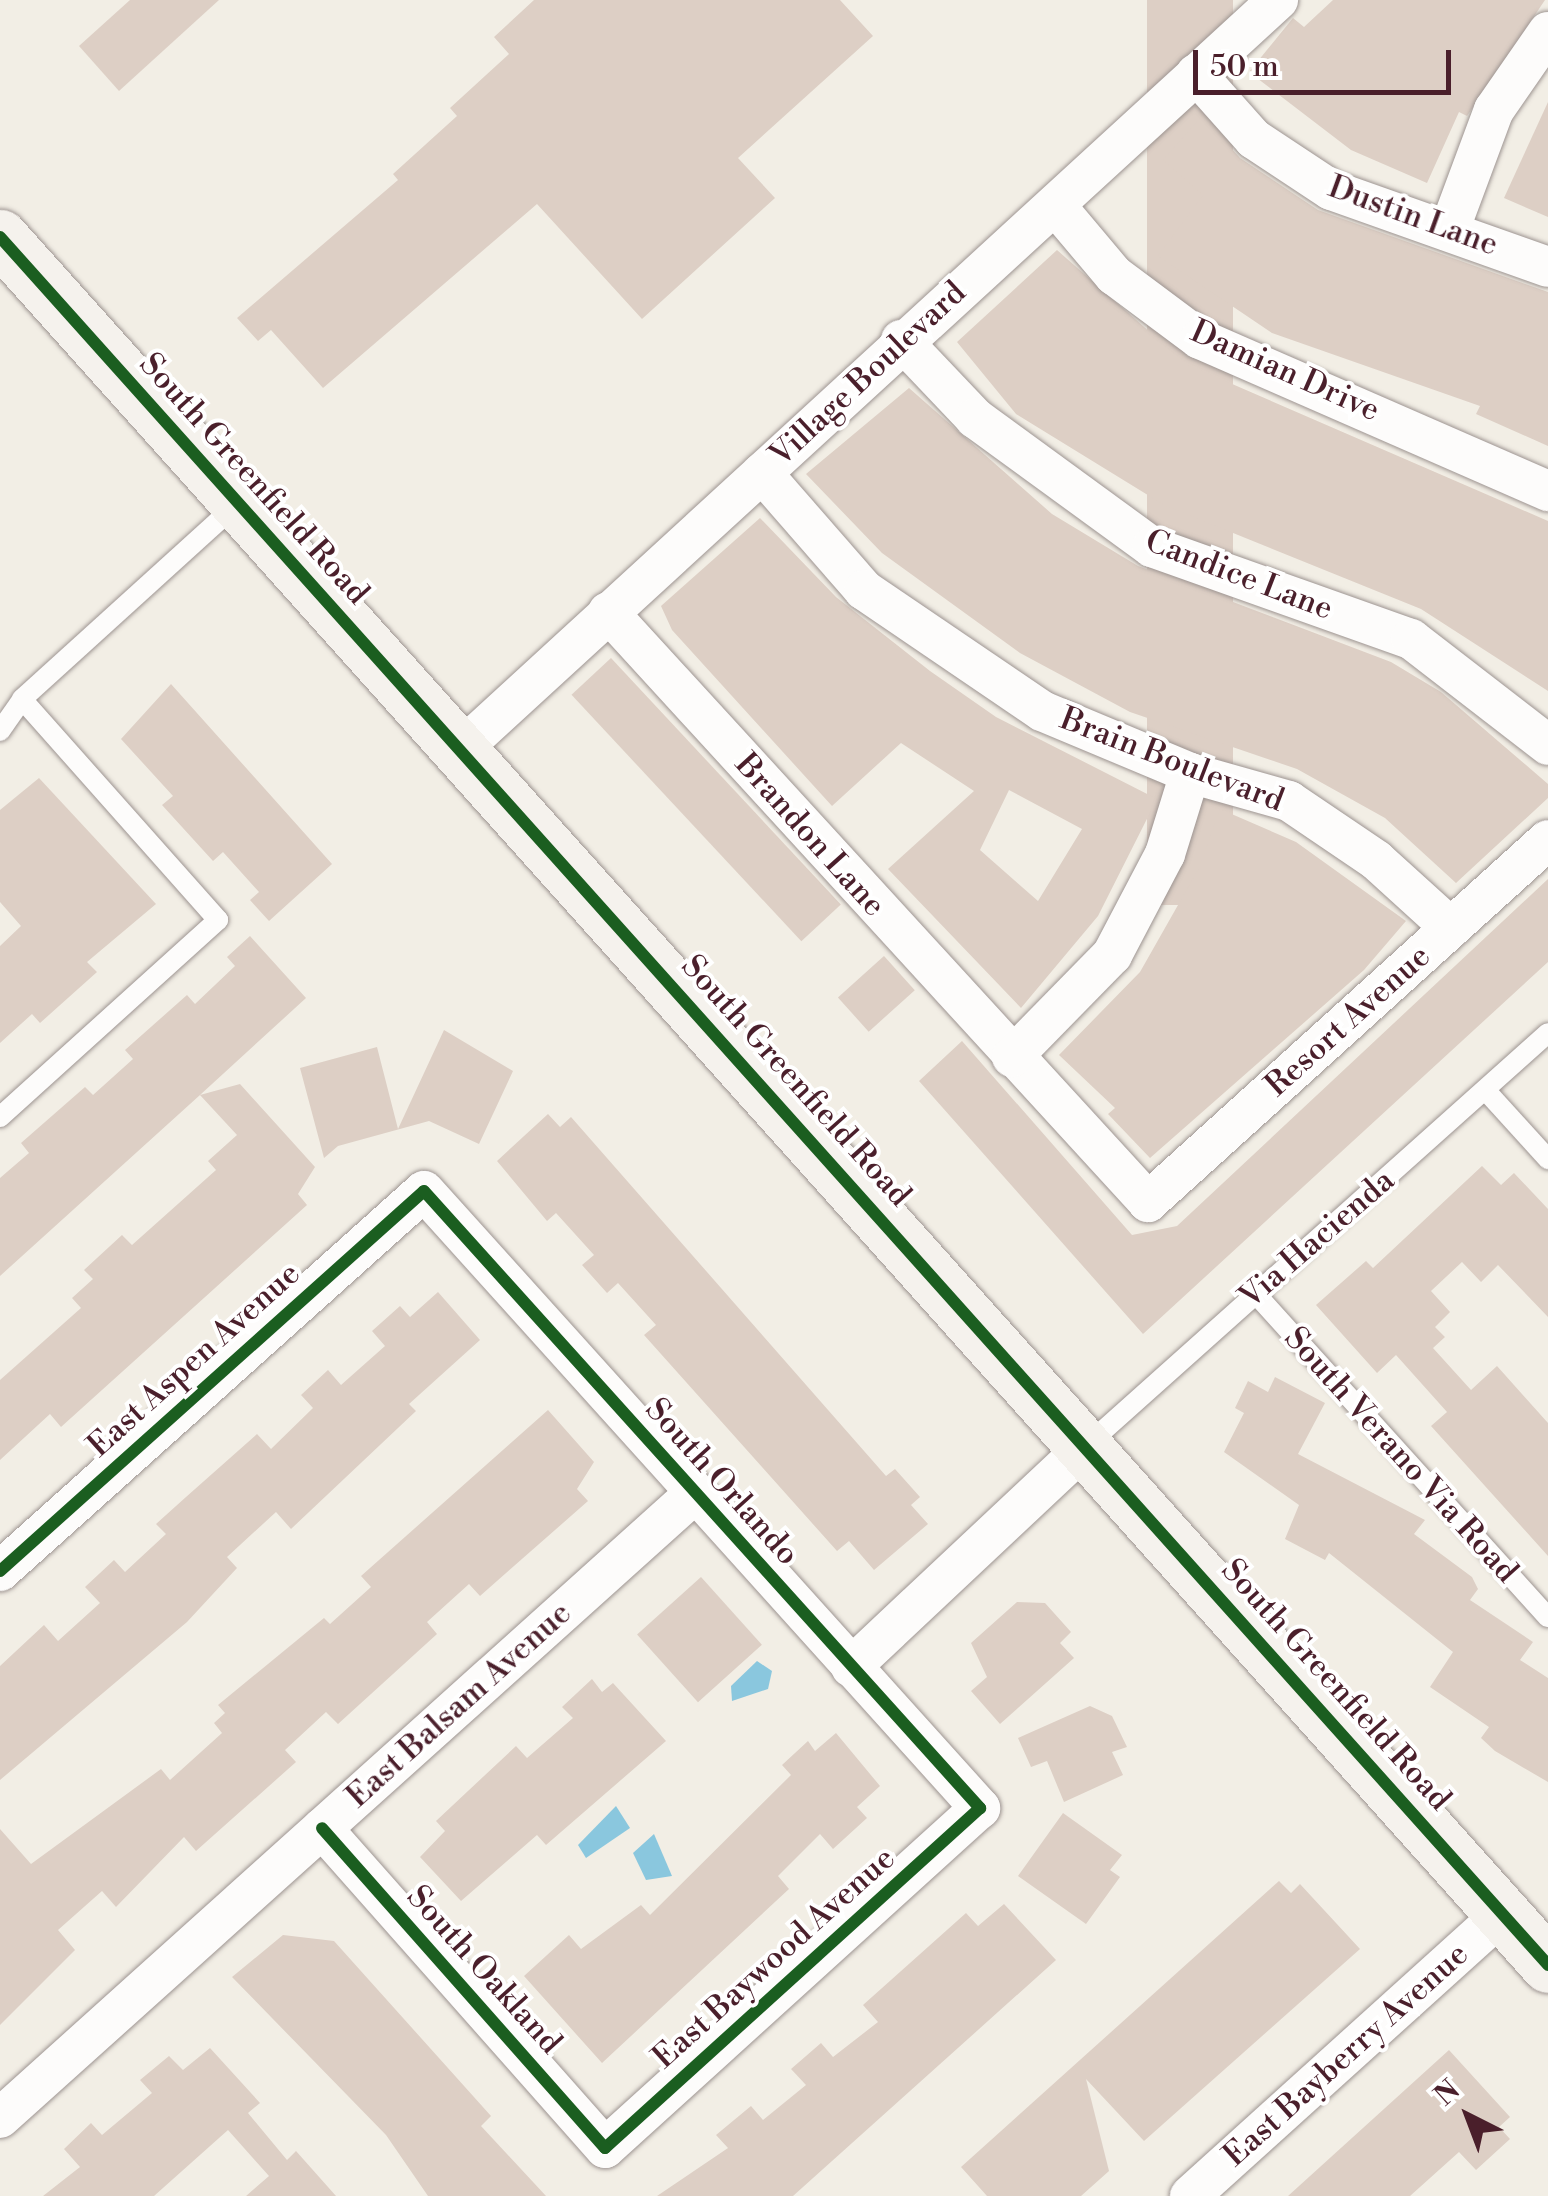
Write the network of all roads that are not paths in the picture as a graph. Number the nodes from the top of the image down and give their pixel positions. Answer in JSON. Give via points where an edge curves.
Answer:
{"nodes":[{"id":1,"x":1278,"y":0,"type":"edge"},
{"id":2,"x":1548,"y":32,"type":"edge"},
{"id":3,"x":1196,"y":74,"type":"junction"},
{"id":4,"x":1055,"y":205,"type":"junction"},
{"id":5,"x":1450,"y":228,"type":"junction"},
{"id":6,"x":0,"y":237,"type":"edge"},
{"id":7,"x":1548,"y":267,"type":"edge"},
{"id":8,"x":900,"y":340,"type":"junction"},
{"id":9,"x":762,"y":473,"type":"junction"},
{"id":10,"x":1548,"y":491,"type":"edge"},
{"id":11,"x":238,"y":503,"type":"junction"},
{"id":12,"x":608,"y":612,"type":"junction"},
{"id":13,"x":22,"y":699,"type":"junction"},
{"id":14,"x":0,"y":731,"type":"edge"},
{"id":15,"x":1548,"y":745,"type":"edge"},
{"id":16,"x":460,"y":750,"type":"junction"},
{"id":17,"x":1190,"y":773,"type":"junction"},
{"id":18,"x":1548,"y":840,"type":"edge"},
{"id":19,"x":1451,"y":928,"type":"junction"},
{"id":20,"x":1548,"y":1033,"type":"edge"},
{"id":21,"x":1012,"y":1057,"type":"junction"},
{"id":22,"x":1487,"y":1092,"type":"junction"},
{"id":23,"x":0,"y":1117,"type":"edge"},
{"id":24,"x":1548,"y":1159,"type":"edge"},
{"id":25,"x":424,"y":1191,"type":"joint"},
{"id":26,"x":1148,"y":1202,"type":"joint"},
{"id":27,"x":1254,"y":1292,"type":"junction"},
{"id":28,"x":1088,"y":1445,"type":"junction"},
{"id":29,"x":695,"y":1493,"type":"junction"},
{"id":30,"x":0,"y":1571,"type":"edge"},
{"id":31,"x":1548,"y":1617,"type":"edge"},
{"id":32,"x":851,"y":1667,"type":"junction"},
{"id":33,"x":980,"y":1808,"type":"joint"},
{"id":34,"x":322,"y":1828,"type":"junction"},
{"id":35,"x":1502,"y":1914,"type":"junction"},
{"id":36,"x":1548,"y":1965,"type":"edge"},
{"id":37,"x":0,"y":2118,"type":"edge"},
{"id":38,"x":605,"y":2148,"type":"joint"},
{"id":39,"x":1190,"y":2196,"type":"edge"}],
"edges":[{"from":1,"to":3,"type":"street","name":"Village Boulevard"},
{"from":2,"to":5,"type":"street","via":[[1494,110]]},
{"from":3,"to":4,"type":"street","name":"Village Boulevard"},
{"from":3,"to":5,"type":"street","name":"Dustin Lane","via":[[1254,139],[1331,190]]},
{"from":4,"to":8,"type":"street","name":"Village Boulevard"},
{"from":4,"to":10,"type":"street","name":"Damian Drive","via":[[1114,275],[1200,339]]},
{"from":5,"to":7,"type":"street","name":"Dustin Lane"},
{"from":6,"to":11,"type":"main road","name":"South Greenfield Road"},
{"from":8,"to":9,"type":"street","name":"Village Boulevard"},
{"from":8,"to":15,"type":"street","name":"Candice Lane","via":[[975,418],[1152,547],[1412,639]]},
{"from":9,"to":12,"type":"street","name":"Village Boulevard"},
{"from":9,"to":17,"type":"street","name":"Brain Boulevard","via":[[864,590],[1042,712]]},
{"from":11,"to":13,"type":"lane"},
{"from":11,"to":16,"type":"main road","name":"South Greenfield Road"},
{"from":12,"to":16,"type":"street","name":"Village Boulevard"},
{"from":12,"to":21,"type":"street","name":"Brandon Lane"},
{"from":13,"to":14,"type":"lane"},
{"from":13,"to":23,"type":"lane","via":[[218,920]]},
{"from":16,"to":28,"type":"main road","name":"South Greenfield Road"},
{"from":17,"to":19,"type":"street","name":"Brain Boulevard","via":[[1288,801],[1376,860]]},
{"from":17,"to":21,"type":"street","via":[[1166,854],[1112,954]]},
{"from":18,"to":19,"type":"street","name":"Resort Avenue"},
{"from":19,"to":26,"type":"street","name":"Resort Avenue"},
{"from":20,"to":22,"type":"lane","name":"Via Hacienda"},
{"from":21,"to":26,"type":"street","name":"Brandon Lane"},
{"from":22,"to":24,"type":"lane"},
{"from":22,"to":27,"type":"lane","name":"Via Hacienda"},
{"from":25,"to":29,"type":"street","name":"South Orlando"},
{"from":25,"to":30,"type":"street","name":"East Aspen Avenue"},
{"from":27,"to":28,"type":"lane","name":"Via Hacienda"},
{"from":27,"to":31,"type":"lane","name":"South Verano Via Road"},
{"from":28,"to":32,"type":"street"},
{"from":28,"to":35,"type":"main road","name":"South Greenfield Road"},
{"from":29,"to":32,"type":"street","name":"South Orlando"},
{"from":29,"to":34,"type":"street","name":"East Balsam Avenue"},
{"from":32,"to":33,"type":"street","name":"South Orlando"},
{"from":33,"to":38,"type":"street","name":"East Baywood Avenue"},
{"from":34,"to":37,"type":"street","name":"East Balsam Avenue"},
{"from":34,"to":38,"type":"street","name":"South Oakland"},
{"from":35,"to":36,"type":"main road","name":"South Greenfield Road"},
{"from":35,"to":39,"type":"street","name":"East Bayberry Avenue"}]}
